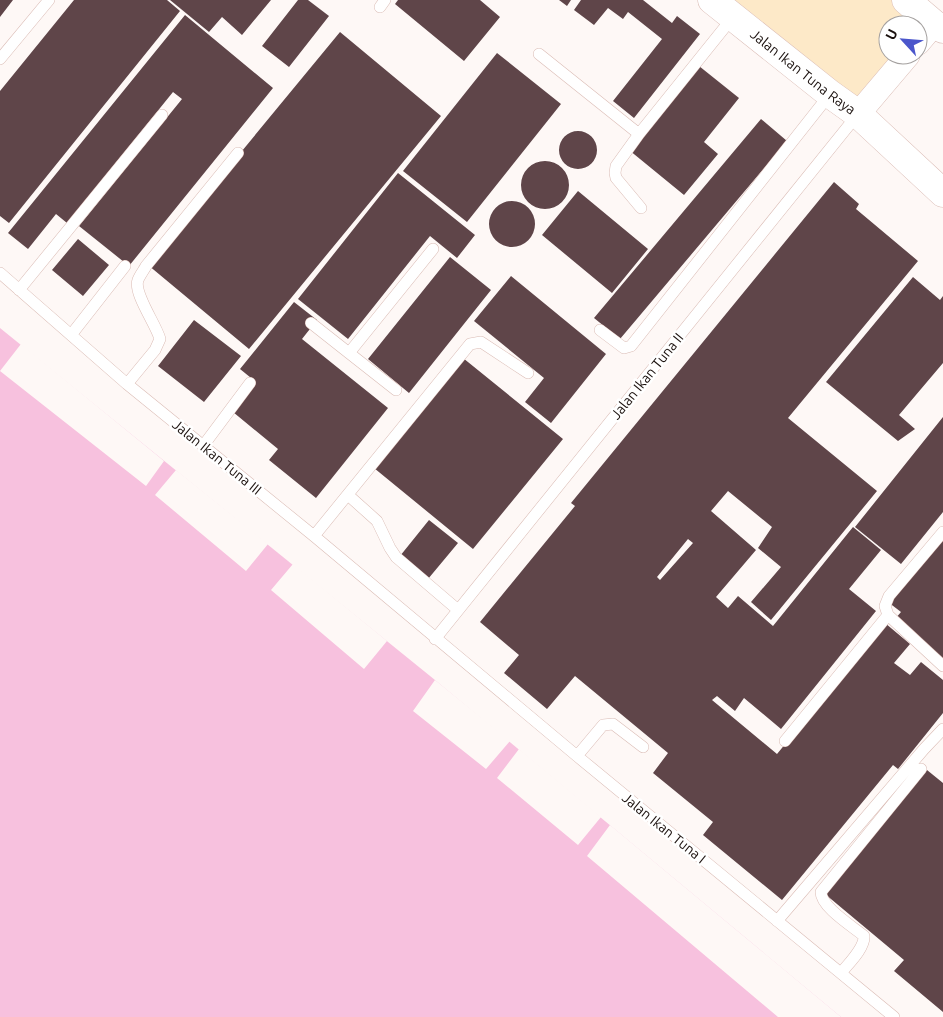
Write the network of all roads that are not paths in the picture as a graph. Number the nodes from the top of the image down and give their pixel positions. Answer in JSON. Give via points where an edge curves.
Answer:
{"nodes":[{"id":1,"x":49,"y":0,"type":"edge"},
{"id":2,"x":906,"y":0,"type":"edge"},
{"id":3,"x":723,"y":8,"type":"edge"},
{"id":4,"x":933,"y":28,"type":"edge"},
{"id":5,"x":539,"y":54,"type":"dead end"},
{"id":6,"x":0,"y":59,"type":"edge"},
{"id":7,"x":900,"y":65,"type":"edge"},
{"id":8,"x":830,"y":94,"type":"junction"},
{"id":9,"x":858,"y":114,"type":"junction"},
{"id":10,"x":162,"y":115,"type":"dead end"},
{"id":11,"x":639,"y":134,"type":"junction"},
{"id":12,"x":238,"y":153,"type":"dead end"},
{"id":13,"x":943,"y":193,"type":"edge"},
{"id":14,"x":641,"y":208,"type":"dead end"},
{"id":15,"x":433,"y":249,"type":"dead end"},
{"id":16,"x":125,"y":266,"type":"dead end"},
{"id":17,"x":0,"y":273,"type":"edge"},
{"id":18,"x":19,"y":290,"type":"junction"},
{"id":19,"x":311,"y":322,"type":"dead end"},
{"id":20,"x":600,"y":330,"type":"dead end"},
{"id":21,"x":71,"y":335,"type":"junction"},
{"id":22,"x":349,"y":353,"type":"junction"},
{"id":23,"x":528,"y":374,"type":"dead end"},
{"id":24,"x":250,"y":383,"type":"dead end"},
{"id":25,"x":127,"y":384,"type":"junction"},
{"id":26,"x":396,"y":390,"type":"dead end"},
{"id":27,"x":203,"y":446,"type":"junction"},
{"id":28,"x":348,"y":495,"type":"junction"},
{"id":29,"x":943,"y":532,"type":"edge"},
{"id":30,"x":314,"y":536,"type":"junction"},
{"id":31,"x":458,"y":610,"type":"junction"},
{"id":32,"x":888,"y":615,"type":"junction"},
{"id":33,"x":436,"y":638,"type":"junction"},
{"id":34,"x":943,"y":666,"type":"edge"},
{"id":35,"x":943,"y":729,"type":"edge"},
{"id":36,"x":785,"y":741,"type":"dead end"},
{"id":37,"x":643,"y":747,"type":"dead end"},
{"id":38,"x":577,"y":756,"type":"junction"},
{"id":39,"x":921,"y":769,"type":"dead end"},
{"id":40,"x":777,"y":921,"type":"junction"},
{"id":41,"x":841,"y":973,"type":"junction"},
{"id":42,"x":894,"y":1017,"type":"edge"}],
"edges":[{"from":1,"to":6,"type":"lane"},
{"from":2,"to":4,"type":"street"},
{"from":3,"to":8,"type":"street","name":"Jalan Ikan Tuna Raya"},
{"from":3,"to":11,"type":"lane"},
{"from":5,"to":11,"type":"lane"},
{"from":7,"to":9,"type":"street","name":"Jalan Ikan Tuna Raya"},
{"from":8,"to":9,"type":"street","name":"Jalan Ikan Tuna Raya"},
{"from":8,"to":20,"type":"lane","via":[[631,346],[624,348]]},
{"from":9,"to":13,"type":"street"},
{"from":9,"to":31,"type":"lane","name":"Jalan Ikan Tuna II"},
{"from":10,"to":18,"type":"lane"},
{"from":11,"to":14,"type":"lane","via":[[615,172],[620,184]]},
{"from":12,"to":25,"type":"lane","via":[[137,281],[139,293],[160,339]]},
{"from":15,"to":22,"type":"lane"},
{"from":16,"to":21,"type":"lane"},
{"from":17,"to":18,"type":"lane","name":"Jalan Ikan Tuna III"},
{"from":18,"to":21,"type":"lane","name":"Jalan Ikan Tuna III"},
{"from":19,"to":22,"type":"lane"},
{"from":21,"to":25,"type":"lane","name":"Jalan Ikan Tuna III"},
{"from":22,"to":26,"type":"lane"},
{"from":23,"to":28,"type":"lane","via":[[481,342],[470,344]]},
{"from":24,"to":27,"type":"lane"},
{"from":25,"to":27,"type":"lane","name":"Jalan Ikan Tuna III"},
{"from":27,"to":30,"type":"lane","name":"Jalan Ikan Tuna III"},
{"from":28,"to":30,"type":"lane"},
{"from":28,"to":31,"type":"lane","via":[[377,521],[396,557]]},
{"from":29,"to":32,"type":"lane","via":[[889,596]]},
{"from":30,"to":33,"type":"lane","name":"Jalan Ikan Tuna III"},
{"from":31,"to":33,"type":"lane","name":"Jalan Ikan Tuna II"},
{"from":32,"to":34,"type":"lane"},
{"from":32,"to":36,"type":"lane"},
{"from":33,"to":38,"type":"lane","name":"Jalan Ikan Tuna I"},
{"from":35,"to":40,"type":"lane"},
{"from":37,"to":38,"type":"lane","via":[[613,724],[603,725]]},
{"from":38,"to":40,"type":"lane","name":"Jalan Ikan Tuna I"},
{"from":39,"to":41,"type":"lane","via":[[821,892],[821,898],[829,908],[864,936],[861,946]]},
{"from":40,"to":41,"type":"lane","name":"Jalan Ikan Tuna I"},
{"from":41,"to":42,"type":"lane","name":"Jalan Ikan Tuna I"}]}
